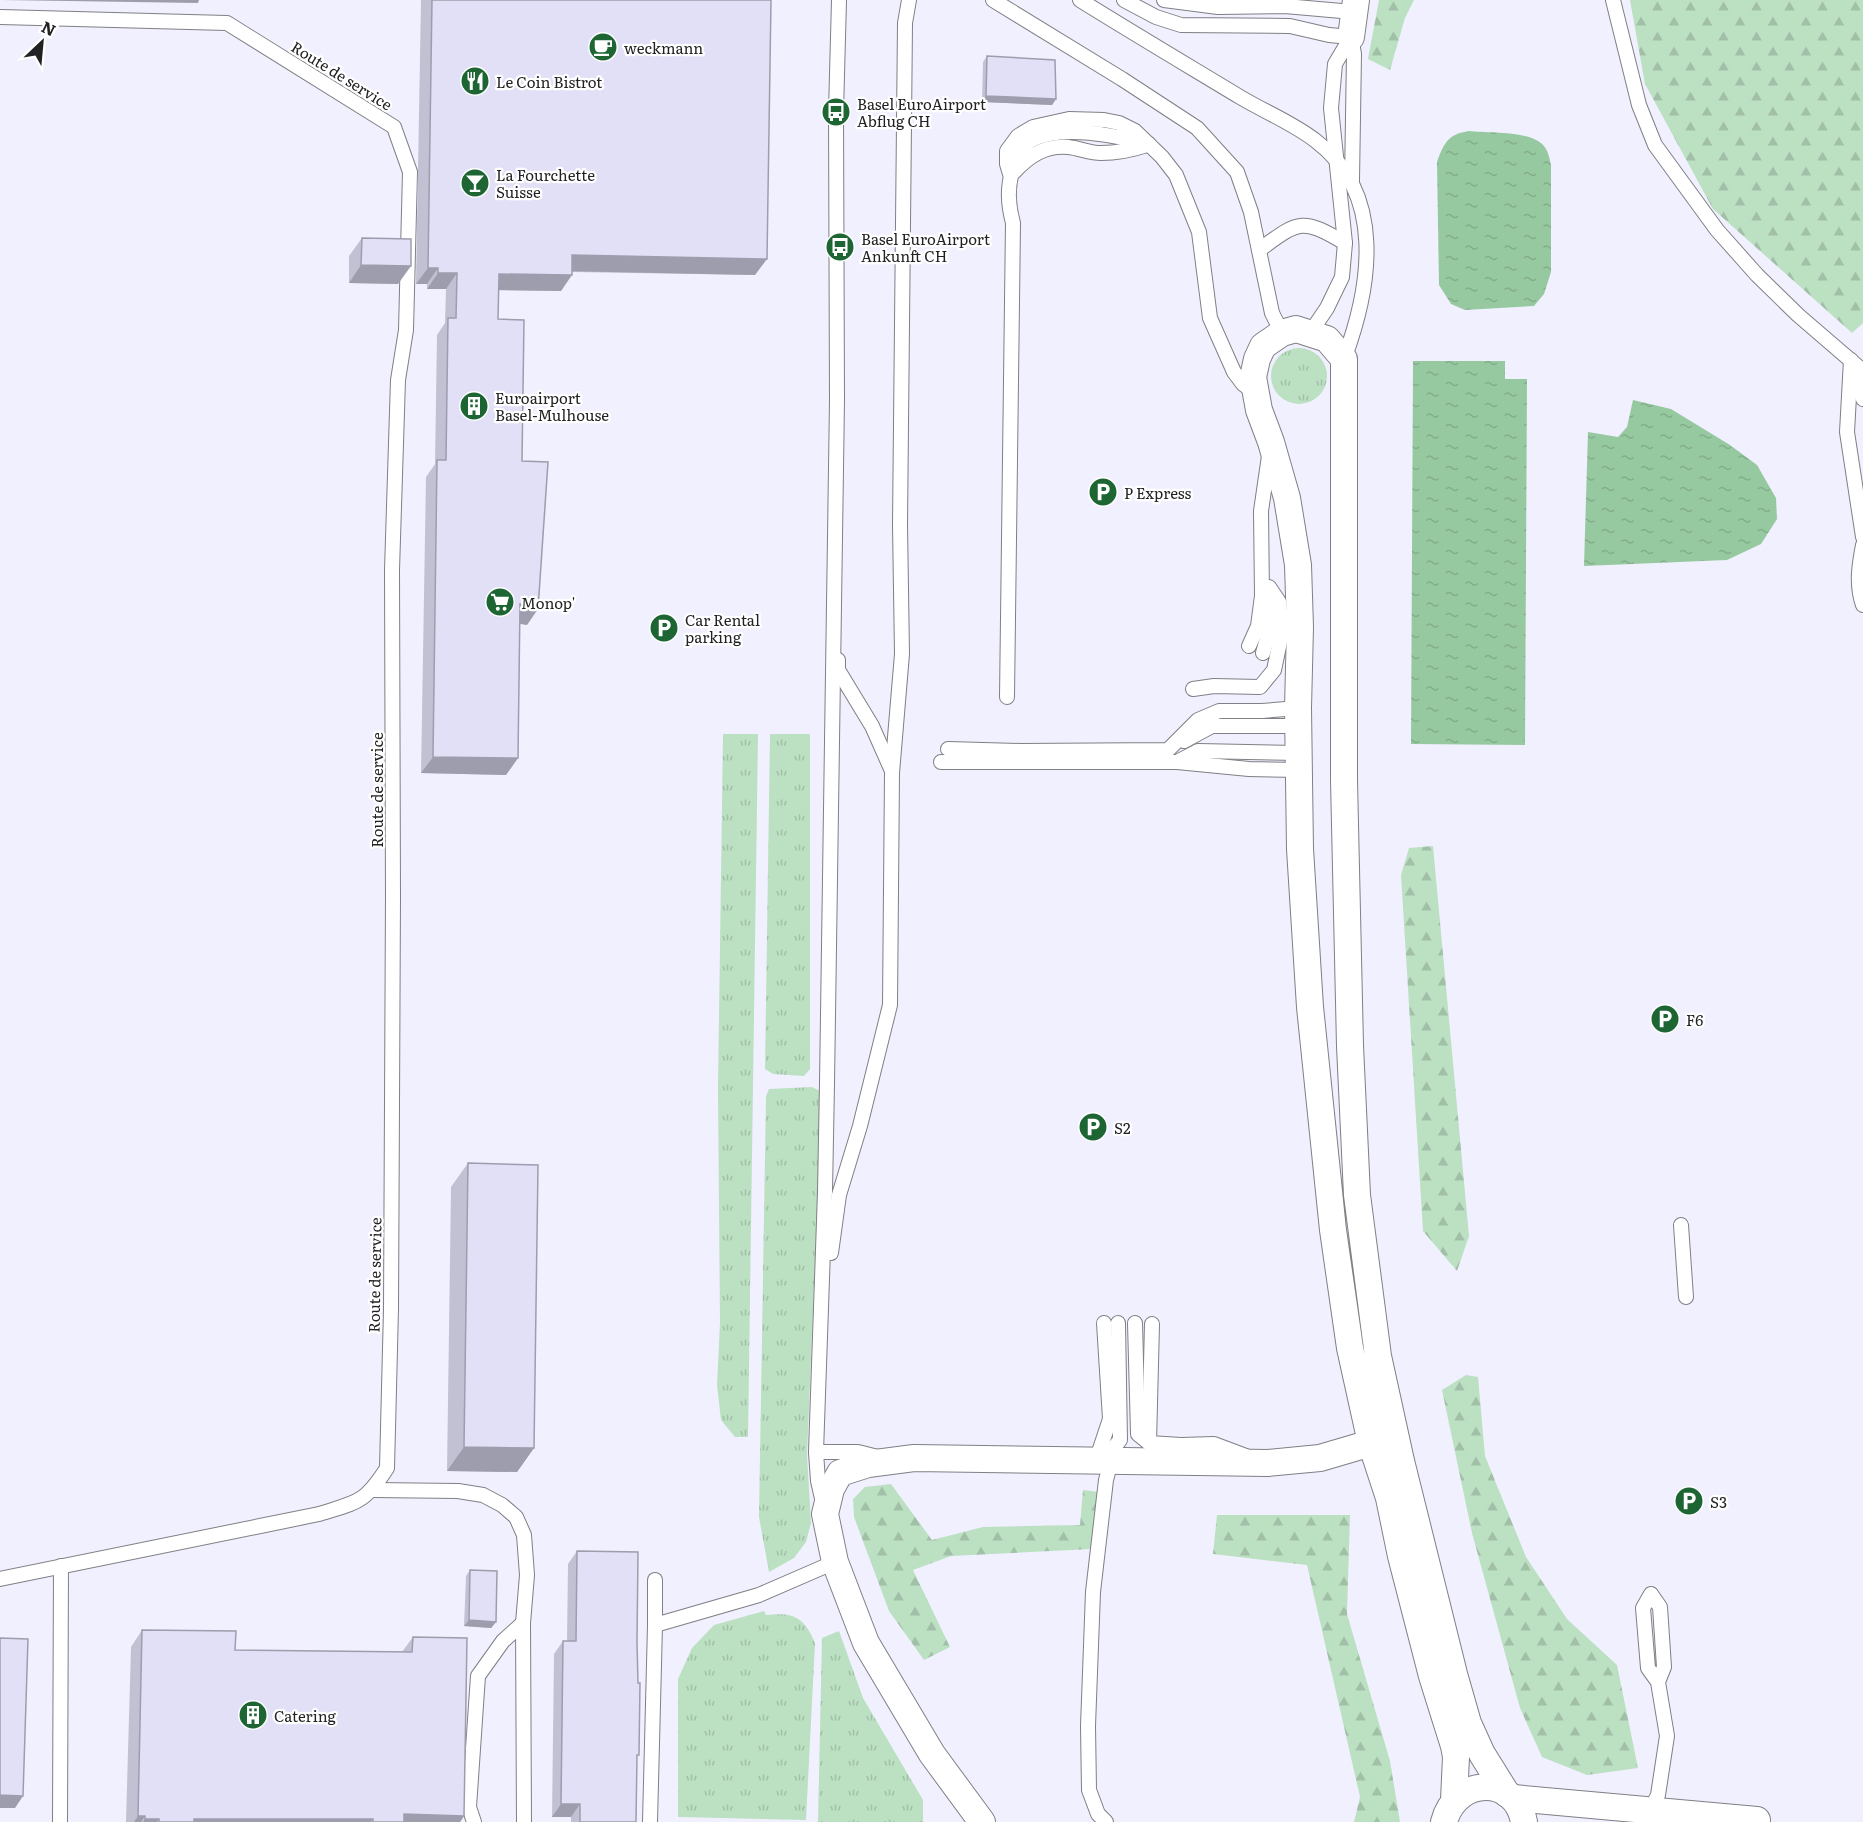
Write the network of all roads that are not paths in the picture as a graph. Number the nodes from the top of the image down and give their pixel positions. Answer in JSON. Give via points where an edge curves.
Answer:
{"nodes":[{"id":1,"x":839,"y":0,"type":"edge"},
{"id":2,"x":849,"y":0,"type":"edge"},
{"id":3,"x":909,"y":0,"type":"edge"},
{"id":4,"x":993,"y":0,"type":"edge"},
{"id":5,"x":1080,"y":0,"type":"edge"},
{"id":6,"x":1124,"y":0,"type":"edge"},
{"id":7,"x":1164,"y":0,"type":"edge"},
{"id":8,"x":1614,"y":1,"type":"edge"},
{"id":9,"x":0,"y":17,"type":"edge"},
{"id":10,"x":1354,"y":17,"type":"edge"},
{"id":11,"x":1149,"y":144,"type":"junction"},
{"id":12,"x":1335,"y":158,"type":"junction"},
{"id":13,"x":1011,"y":176,"type":"junction"},
{"id":14,"x":1352,"y":180,"type":"junction"},
{"id":15,"x":1345,"y":243,"type":"junction"},
{"id":16,"x":1259,"y":250,"type":"junction"},
{"id":17,"x":1282,"y":333,"type":"junction"},
{"id":18,"x":1310,"y":333,"type":"junction"},
{"id":19,"x":1344,"y":359,"type":"junction"},
{"id":20,"x":1851,"y":360,"type":"junction"},
{"id":21,"x":1863,"y":371,"type":"edge"},
{"id":22,"x":1255,"y":393,"type":"junction"},
{"id":23,"x":1863,"y":399,"type":"edge"},
{"id":24,"x":1271,"y":442,"type":"junction"},
{"id":25,"x":1261,"y":531,"type":"junction"},
{"id":26,"x":1863,"y":537,"type":"edge"},
{"id":27,"x":1863,"y":545,"type":"edge"},
{"id":28,"x":1269,"y":586,"type":"junction"},
{"id":29,"x":1863,"y":605,"type":"edge"},
{"id":30,"x":1249,"y":646,"type":"dead end"},
{"id":31,"x":1263,"y":653,"type":"dead end"},
{"id":32,"x":1193,"y":689,"type":"dead end"},
{"id":33,"x":1007,"y":698,"type":"dead end"},
{"id":34,"x":1298,"y":717,"type":"junction"},
{"id":35,"x":948,"y":749,"type":"dead end"},
{"id":36,"x":1299,"y":761,"type":"junction"},
{"id":37,"x":940,"y":762,"type":"dead end"},
{"id":38,"x":892,"y":772,"type":"junction"},
{"id":39,"x":1682,"y":1225,"type":"dead end"},
{"id":40,"x":1686,"y":1297,"type":"dead end"},
{"id":41,"x":821,"y":1323,"type":"junction"},
{"id":42,"x":1111,"y":1323,"type":"dead end"},
{"id":43,"x":1135,"y":1323,"type":"dead end"},
{"id":44,"x":1152,"y":1324,"type":"dead end"},
{"id":45,"x":1397,"y":1442,"type":"junction"},
{"id":46,"x":1149,"y":1443,"type":"junction"},
{"id":47,"x":1371,"y":1443,"type":"junction"},
{"id":48,"x":816,"y":1452,"type":"junction"},
{"id":49,"x":888,"y":1460,"type":"junction"},
{"id":50,"x":1103,"y":1461,"type":"junction"},
{"id":51,"x":1268,"y":1463,"type":"junction"},
{"id":52,"x":373,"y":1490,"type":"junction"},
{"id":53,"x":825,"y":1514,"type":"junction"},
{"id":54,"x":835,"y":1562,"type":"junction"},
{"id":55,"x":60,"y":1566,"type":"junction"},
{"id":56,"x":0,"y":1579,"type":"edge"},
{"id":57,"x":656,"y":1580,"type":"dead end"},
{"id":58,"x":1651,"y":1594,"type":"dead end"},
{"id":59,"x":523,"y":1623,"type":"junction"},
{"id":60,"x":655,"y":1625,"type":"junction"},
{"id":61,"x":1510,"y":1796,"type":"junction"},
{"id":62,"x":1651,"y":1809,"type":"junction"},
{"id":63,"x":1449,"y":1811,"type":"edge"},
{"id":64,"x":1765,"y":1821,"type":"edge"},
{"id":65,"x":60,"y":1822,"type":"edge"},
{"id":66,"x":474,"y":1822,"type":"edge"},
{"id":67,"x":524,"y":1822,"type":"edge"},
{"id":68,"x":650,"y":1822,"type":"edge"},
{"id":69,"x":982,"y":1822,"type":"edge"},
{"id":70,"x":1106,"y":1822,"type":"edge"},
{"id":71,"x":1524,"y":1822,"type":"edge"}],
"edges":[{"from":1,"to":41,"type":"lane","via":[[837,400]]},
{"from":2,"to":38,"type":"lane","via":[[844,10],[837,670],[868,718]]},
{"from":3,"to":38,"type":"lane","via":[[905,23],[902,654]]},
{"from":4,"to":16,"type":"lane","via":[[1197,128],[1237,172]]},
{"from":5,"to":12,"type":"lane","via":[[1313,139]]},
{"from":6,"to":10,"type":"lane","via":[[1156,18],[1181,25],[1290,26],[1329,35]]},
{"from":7,"to":10,"type":"lane","via":[[1218,7],[1285,6]]},
{"from":8,"to":20,"type":"lane","via":[[1639,105],[1655,145],[1756,275]]},
{"from":9,"to":52,"type":"lane","name":"Route de service","via":[[227,23],[394,127],[410,172],[406,330],[398,380],[392,570],[391,1309],[387,1468]]},
{"from":10,"to":12,"type":"lane","via":[[1335,64],[1331,108]]},
{"from":10,"to":14,"type":"lane"},
{"from":11,"to":13,"type":"lane","via":[[1127,151],[1098,153],[1052,147],[1031,156]]},
{"from":11,"to":13,"type":"lane","via":[[1119,123],[1069,119],[1051,123],[1025,131],[1012,142],[1006,151]]},
{"from":11,"to":22,"type":"lane","via":[[1176,176],[1199,232],[1210,318],[1234,372]]},
{"from":12,"to":14,"type":"lane"},
{"from":12,"to":15,"type":"lane"},
{"from":13,"to":33,"type":"lane"},
{"from":14,"to":19,"type":"lane","via":[[1364,216],[1368,253],[1354,332]]},
{"from":15,"to":16,"type":"lane","via":[[1318,227],[1297,225]]},
{"from":15,"to":18,"type":"lane","via":[[1342,277]]},
{"from":16,"to":17,"type":"lane","via":[[1272,313]]},
{"from":17,"to":18,"type":"street","via":[[1296,329]]},
{"from":17,"to":22,"type":"street","via":[[1263,346],[1257,359]]},
{"from":18,"to":19,"type":"street","via":[[1327,339]]},
{"from":19,"to":45,"type":"street","via":[[1344,780],[1357,1195],[1378,1356]]},
{"from":20,"to":21,"type":"lane"},
{"from":20,"to":23,"type":"lane"},
{"from":20,"to":26,"type":"lane","via":[[1847,432]]},
{"from":22,"to":24,"type":"street"},
{"from":24,"to":25,"type":"lane"},
{"from":24,"to":34,"type":"street","via":[[1287,498],[1298,565]]},
{"from":25,"to":28,"type":"lane","via":[[1268,557]]},
{"from":25,"to":30,"type":"lane","via":[[1261,606]]},
{"from":27,"to":29,"type":"lane","via":[[1858,572]]},
{"from":28,"to":31,"type":"lane","via":[[1270,628]]},
{"from":28,"to":32,"type":"lane","via":[[1279,602],[1282,632],[1274,670],[1260,687]]},
{"from":34,"to":35,"type":"lane","via":[[1262,711],[1219,711],[1198,720],[1168,750]]},
{"from":34,"to":36,"type":"street"},
{"from":36,"to":37,"type":"lane","via":[[1250,769],[1177,762]]},
{"from":36,"to":47,"type":"street","via":[[1310,1007],[1333,1230],[1350,1348]]},
{"from":38,"to":41,"type":"lane","via":[[890,1005],[839,1195]]},
{"from":39,"to":40,"type":"lane"},
{"from":41,"to":48,"type":"lane"},
{"from":42,"to":50,"type":"lane","via":[[1120,1440]]},
{"from":43,"to":46,"type":"lane","via":[[1138,1434]]},
{"from":44,"to":46,"type":"lane"},
{"from":45,"to":47,"type":"lane"},
{"from":45,"to":61,"type":"street","via":[[1468,1723],[1482,1754]]},
{"from":46,"to":51,"type":"lane","via":[[1214,1444]]},
{"from":47,"to":51,"type":"street","via":[[1320,1458]]},
{"from":47,"to":63,"type":"street","via":[[1454,1746]]},
{"from":48,"to":49,"type":"lane","via":[[858,1452]]},
{"from":48,"to":53,"type":"lane"},
{"from":49,"to":50,"type":"street"},
{"from":49,"to":53,"type":"street","via":[[840,1473]]},
{"from":50,"to":51,"type":"street"},
{"from":50,"to":70,"type":"lane","via":[[1106,1480],[1093,1593],[1088,1726],[1089,1790],[1098,1814]]},
{"from":52,"to":55,"type":"lane","via":[[358,1502],[319,1514]]},
{"from":52,"to":59,"type":"lane","via":[[458,1491],[483,1495],[502,1504],[516,1517],[524,1535],[527,1575]]},
{"from":53,"to":54,"type":"street"},
{"from":54,"to":60,"type":"lane","via":[[759,1595]]},
{"from":54,"to":69,"type":"street","via":[[866,1643],[932,1754]]},
{"from":55,"to":56,"type":"lane"},
{"from":55,"to":65,"type":"lane"},
{"from":57,"to":60,"type":"lane"},
{"from":58,"to":62,"type":"lane","via":[[1660,1607],[1664,1666],[1658,1682],[1667,1736],[1658,1795]]},
{"from":59,"to":66,"type":"lane","via":[[503,1641],[478,1676],[469,1807]]},
{"from":59,"to":67,"type":"lane"},
{"from":60,"to":68,"type":"lane"},
{"from":61,"to":62,"type":"street"},
{"from":61,"to":63,"type":"street","via":[[1488,1787],[1476,1788],[1464,1793]]},
{"from":61,"to":71,"type":"street","via":[[1520,1807]]},
{"from":62,"to":64,"type":"street"}]}
